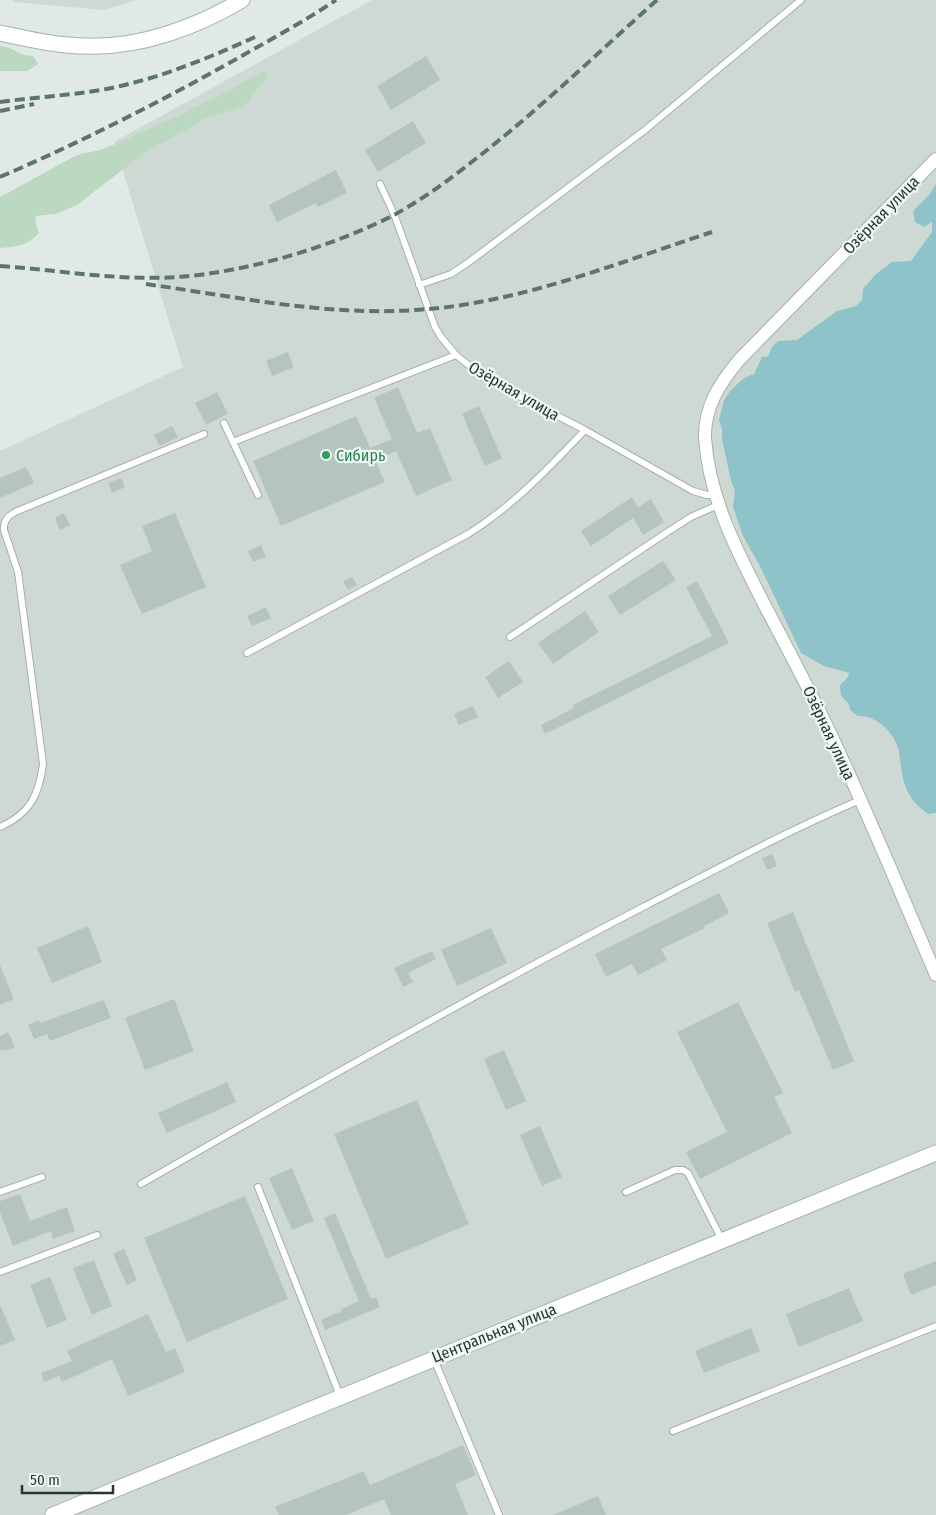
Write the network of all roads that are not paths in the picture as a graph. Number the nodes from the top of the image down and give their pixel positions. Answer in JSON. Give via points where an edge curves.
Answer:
{"nodes":[{"id":1,"x":242,"y":0,"type":"edge"},
{"id":2,"x":801,"y":0,"type":"edge"},
{"id":3,"x":0,"y":33,"type":"edge"},
{"id":4,"x":936,"y":159,"type":"edge"},
{"id":5,"x":380,"y":184,"type":"dead end"},
{"id":6,"x":419,"y":285,"type":"junction"},
{"id":7,"x":456,"y":355,"type":"junction"},
{"id":8,"x":224,"y":423,"type":"dead end"},
{"id":9,"x":585,"y":430,"type":"junction"},
{"id":10,"x":204,"y":434,"type":"dead end"},
{"id":11,"x":233,"y":442,"type":"junction"},
{"id":12,"x":258,"y":494,"type":"dead end"},
{"id":13,"x":716,"y":500,"type":"junction"},
{"id":14,"x":510,"y":637,"type":"dead end"},
{"id":15,"x":246,"y":653,"type":"dead end"},
{"id":16,"x":860,"y":800,"type":"junction"},
{"id":17,"x":0,"y":826,"type":"edge"},
{"id":18,"x":936,"y":975,"type":"edge"},
{"id":19,"x":936,"y":1153,"type":"edge"},
{"id":20,"x":42,"y":1176,"type":"dead end"},
{"id":21,"x":142,"y":1184,"type":"dead end"},
{"id":22,"x":258,"y":1186,"type":"dead end"},
{"id":23,"x":0,"y":1192,"type":"edge"},
{"id":24,"x":626,"y":1192,"type":"dead end"},
{"id":25,"x":97,"y":1235,"type":"dead end"},
{"id":26,"x":722,"y":1240,"type":"junction"},
{"id":27,"x":0,"y":1272,"type":"edge"},
{"id":28,"x":936,"y":1326,"type":"edge"},
{"id":29,"x":434,"y":1358,"type":"junction"},
{"id":30,"x":340,"y":1396,"type":"junction"},
{"id":31,"x":673,"y":1431,"type":"dead end"},
{"id":32,"x":76,"y":1511,"type":"edge"},
{"id":33,"x":53,"y":1515,"type":"edge"},
{"id":34,"x":499,"y":1515,"type":"edge"}],
"edges":[{"from":1,"to":3,"type":"street","via":[[176,30],[112,45],[74,46]]},
{"from":2,"to":6,"type":"lane","via":[[645,130],[469,262],[451,274]]},
{"from":4,"to":13,"type":"street","name":"Озёрная улица","via":[[724,378],[713,397],[706,430],[708,462]]},
{"from":5,"to":6,"type":"lane","name":"Озёрная улица"},
{"from":6,"to":7,"type":"lane","name":"Озёрная улица","via":[[435,326]]},
{"from":7,"to":9,"type":"lane","name":"Озёрная улица","via":[[486,379]]},
{"from":7,"to":11,"type":"lane"},
{"from":8,"to":11,"type":"lane"},
{"from":9,"to":13,"type":"lane","name":"Озёрная улица","via":[[693,491]]},
{"from":9,"to":15,"type":"lane","via":[[536,481],[492,519]]},
{"from":10,"to":17,"type":"lane","via":[[20,510],[6,519],[4,530],[18,572],[43,764],[37,794],[20,816]]},
{"from":11,"to":12,"type":"lane"},
{"from":13,"to":14,"type":"lane"},
{"from":13,"to":16,"type":"street","name":"Озёрная улица","via":[[740,557],[817,707]]},
{"from":16,"to":18,"type":"street","name":"Озёрная улица"},
{"from":16,"to":21,"type":"lane","via":[[797,828],[537,962],[313,1085]]},
{"from":19,"to":26,"type":"street","name":"Центральная улица"},
{"from":20,"to":23,"type":"lane"},
{"from":22,"to":30,"type":"lane"},
{"from":24,"to":26,"type":"lane","via":[[676,1170],[683,1170],[688,1173]]},
{"from":25,"to":27,"type":"lane"},
{"from":26,"to":29,"type":"street","name":"Центральная улица"},
{"from":28,"to":31,"type":"lane"},
{"from":29,"to":30,"type":"street","name":"Центральная улица"},
{"from":29,"to":34,"type":"lane"},
{"from":30,"to":32,"type":"street","name":"Центральная улица"},
{"from":32,"to":33,"type":"street","name":"Центральная улица"}]}
